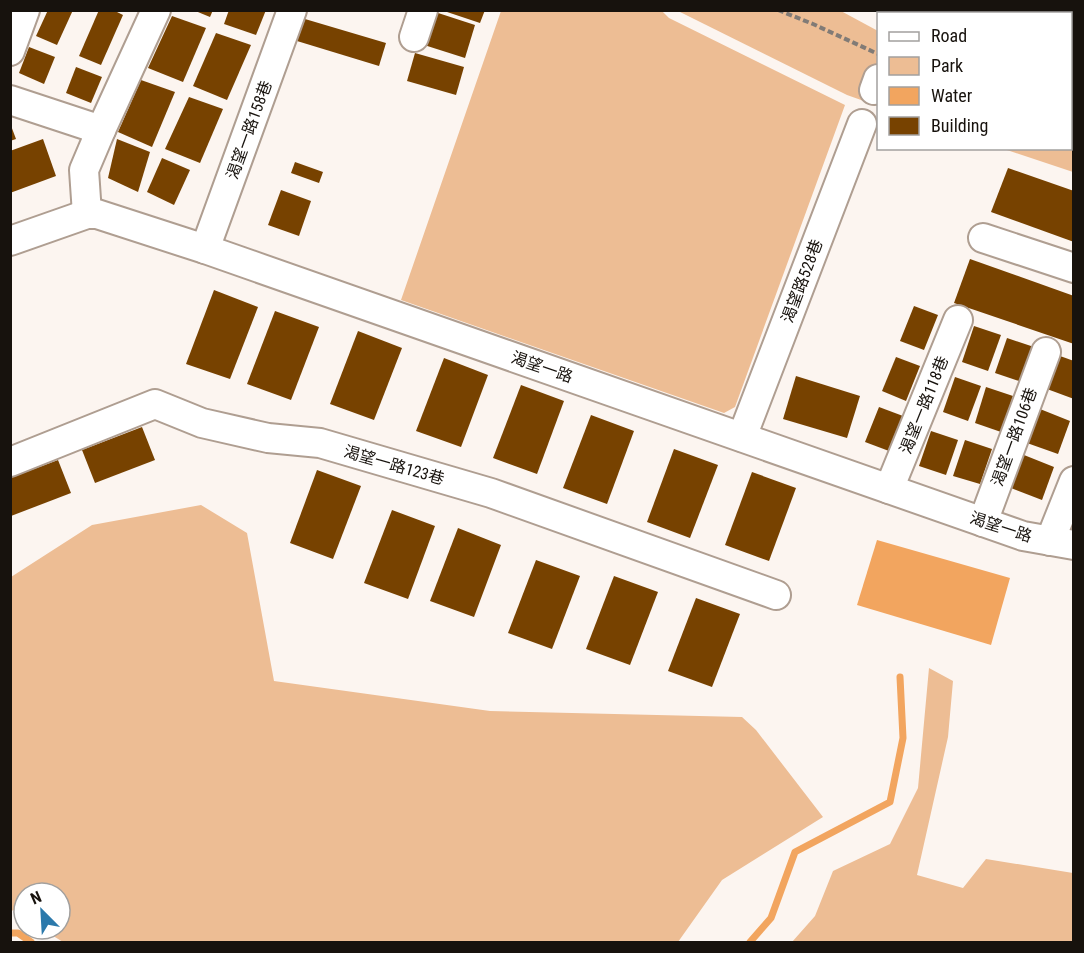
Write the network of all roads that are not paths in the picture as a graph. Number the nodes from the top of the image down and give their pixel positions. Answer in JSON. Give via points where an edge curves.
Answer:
{"nodes":[{"id":1,"x":25,"y":10,"type":"edge"},
{"id":2,"x":292,"y":10,"type":"edge"},
{"id":3,"x":154,"y":15,"type":"edge"},
{"id":4,"x":10,"y":51,"type":"edge"},
{"id":5,"x":10,"y":100,"type":"edge"},
{"id":6,"x":862,"y":124,"type":"dead end"},
{"id":7,"x":102,"y":130,"type":"junction"},
{"id":8,"x":86,"y":204,"type":"junction"},
{"id":9,"x":983,"y":238,"type":"dead end"},
{"id":10,"x":10,"y":241,"type":"edge"},
{"id":11,"x":205,"y":249,"type":"junction"},
{"id":12,"x":1074,"y":268,"type":"edge"},
{"id":13,"x":958,"y":320,"type":"dead end"},
{"id":14,"x":1046,"y":352,"type":"dead end"},
{"id":15,"x":742,"y":437,"type":"junction"},
{"id":16,"x":10,"y":462,"type":"edge"},
{"id":17,"x":1074,"y":481,"type":"edge"},
{"id":18,"x":892,"y":483,"type":"junction"},
{"id":19,"x":986,"y":514,"type":"junction"},
{"id":20,"x":1061,"y":535,"type":"edge"},
{"id":21,"x":776,"y":595,"type":"dead end"}],
"edges":[{"from":1,"to":4,"type":"street"},
{"from":2,"to":11,"type":"street","name":"渴望一路158巷"},
{"from":3,"to":7,"type":"street"},
{"from":5,"to":7,"type":"street"},
{"from":6,"to":15,"type":"street","name":"渴望路528巷"},
{"from":7,"to":8,"type":"street","via":[[84,170]]},
{"from":8,"to":10,"type":"street"},
{"from":8,"to":11,"type":"street","name":"渴望一路","via":[[97,214]]},
{"from":9,"to":12,"type":"street"},
{"from":11,"to":15,"type":"street","name":"渴望一路"},
{"from":13,"to":18,"type":"street","name":"渴望一路118巷"},
{"from":14,"to":19,"type":"street","name":"渴望一路106巷"},
{"from":15,"to":18,"type":"street","name":"渴望一路"},
{"from":16,"to":21,"type":"street","name":"渴望一路123巷","via":[[155,404],[202,423],[268,438],[320,443],[491,494]]},
{"from":17,"to":20,"type":"street"},
{"from":18,"to":19,"type":"street","name":"渴望一路"},
{"from":19,"to":20,"type":"street","name":"渴望一路","via":[[1023,536]]}]}
